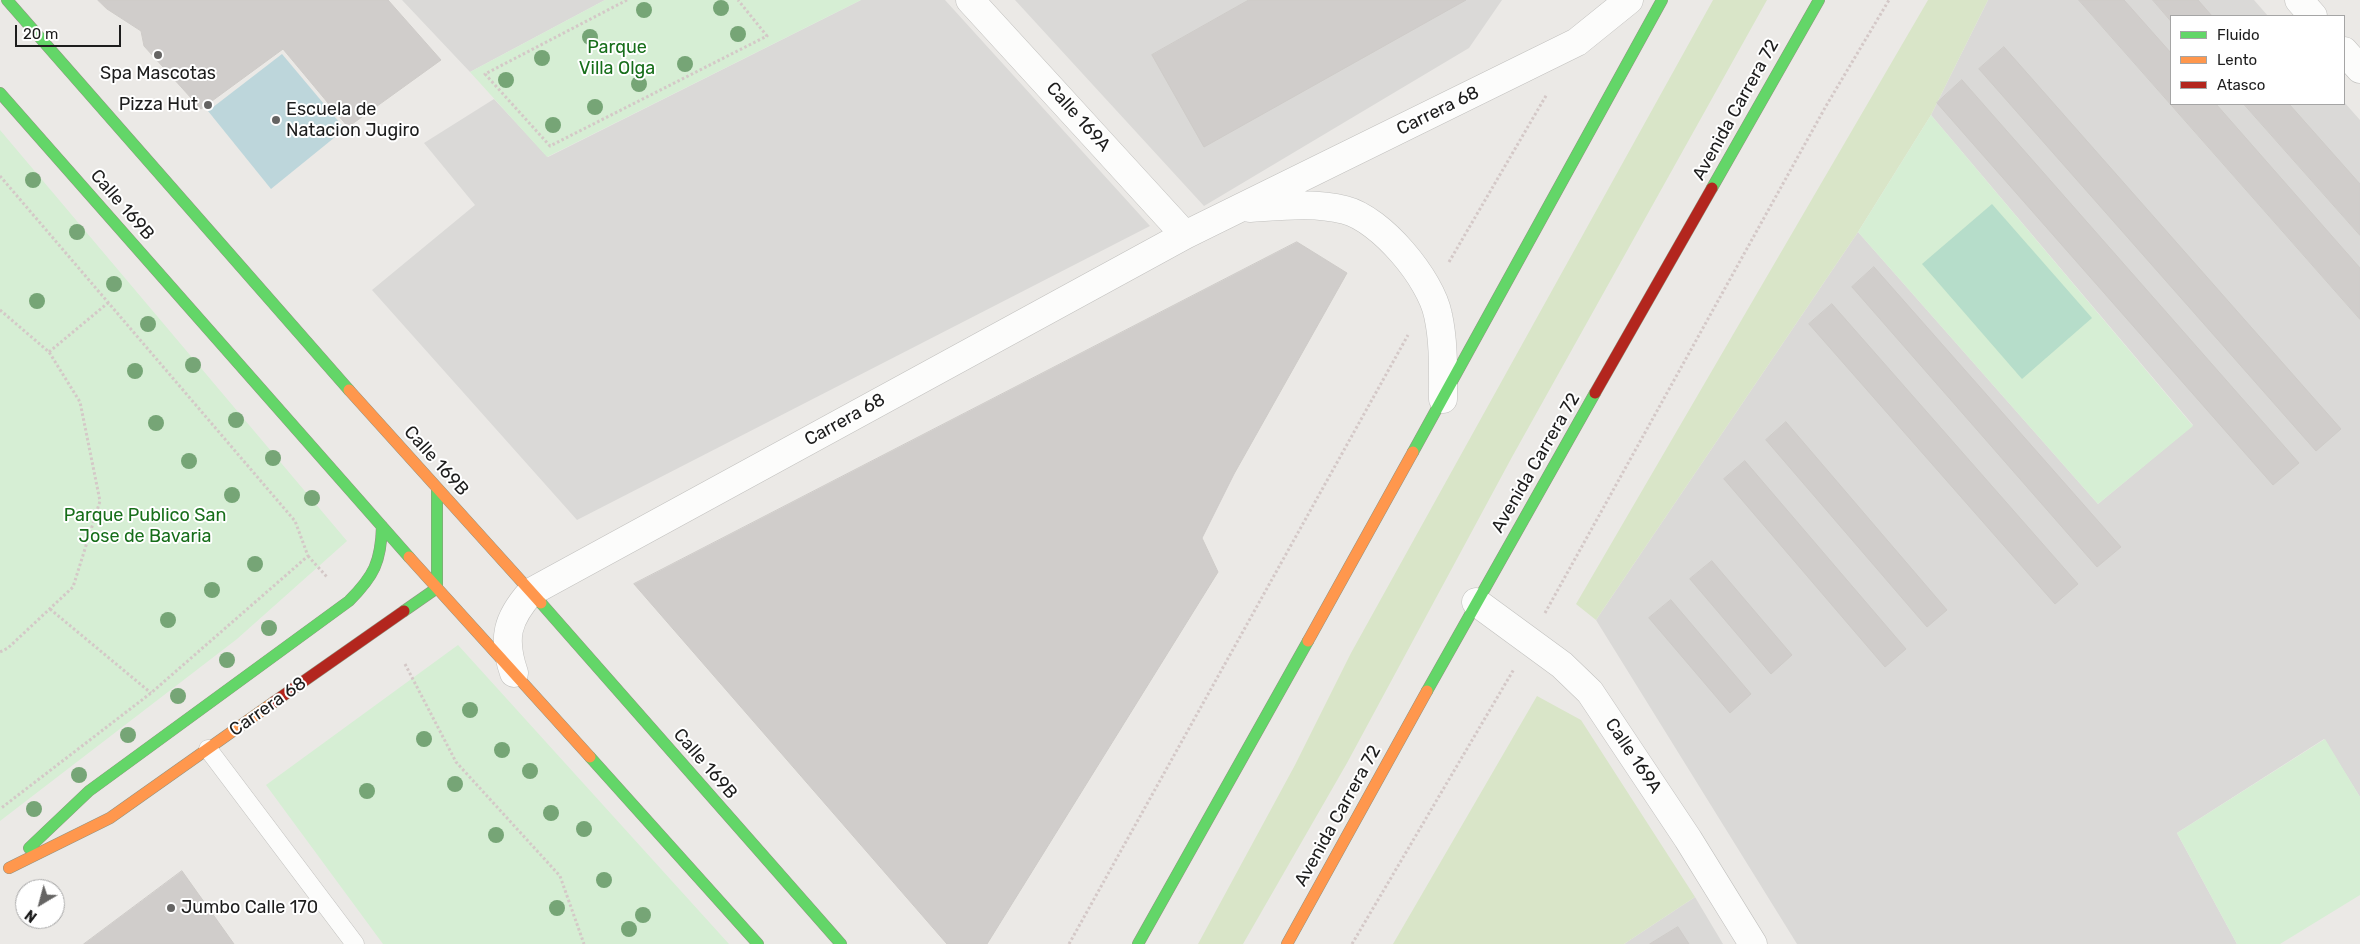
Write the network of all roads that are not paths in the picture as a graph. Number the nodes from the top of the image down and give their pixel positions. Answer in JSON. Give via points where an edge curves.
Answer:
{"nodes":[{"id":1,"x":7,"y":0,"type":"edge"},
{"id":2,"x":970,"y":0,"type":"edge"},
{"id":3,"x":1629,"y":0,"type":"edge"},
{"id":4,"x":1662,"y":0,"type":"edge"},
{"id":5,"x":1818,"y":0,"type":"edge"},
{"id":6,"x":2299,"y":0,"type":"edge"},
{"id":7,"x":2312,"y":15,"type":"edge"},
{"id":8,"x":2345,"y":52,"type":"edge"},
{"id":9,"x":2360,"y":69,"type":"edge"},
{"id":10,"x":0,"y":93,"type":"edge"},
{"id":11,"x":1239,"y":209,"type":"junction"},
{"id":12,"x":1185,"y":235,"type":"junction"},
{"id":13,"x":1443,"y":399,"type":"junction"},
{"id":14,"x":437,"y":490,"type":"junction"},
{"id":15,"x":382,"y":526,"type":"junction"},
{"id":16,"x":437,"y":588,"type":"junction"},
{"id":17,"x":531,"y":592,"type":"junction"},
{"id":18,"x":1476,"y":602,"type":"junction"},
{"id":19,"x":514,"y":673,"type":"junction"},
{"id":20,"x":208,"y":749,"type":"junction"},
{"id":21,"x":4,"y":871,"type":"edge"},
{"id":22,"x":355,"y":944,"type":"edge"},
{"id":23,"x":758,"y":944,"type":"edge"},
{"id":24,"x":841,"y":944,"type":"edge"},
{"id":25,"x":1138,"y":944,"type":"edge"},
{"id":26,"x":1287,"y":944,"type":"edge"},
{"id":27,"x":1753,"y":944,"type":"edge"}],
"edges":[{"from":1,"to":14,"type":"main road","name":"Calle 169B"},
{"from":2,"to":12,"type":"street","name":"Calle 169A"},
{"from":3,"to":11,"type":"street","name":"Carrera 68","via":[[1577,42]]},
{"from":4,"to":13,"type":"main road"},
{"from":5,"to":18,"type":"main road","name":"Avenida Carrera 72"},
{"from":6,"to":7,"type":"street"},
{"from":8,"to":9,"type":"street"},
{"from":10,"to":15,"type":"main road","name":"Calle 169B"},
{"from":11,"to":12,"type":"street","name":"Carrera 68"},
{"from":11,"to":13,"type":"street","name":"Carrera 68","via":[[1312,205],[1346,210],[1374,224],[1397,246],[1431,293],[1438,315]]},
{"from":12,"to":17,"type":"street","name":"Carrera 68"},
{"from":13,"to":25,"type":"main road"},
{"from":14,"to":16,"type":"main road"},
{"from":14,"to":17,"type":"main road","name":"Calle 169B"},
{"from":15,"to":16,"type":"main road","name":"Calle 169B"},
{"from":15,"to":21,"type":"main road","name":"Carrera 68","via":[[382,554],[377,567],[371,580],[349,601],[89,792]]},
{"from":16,"to":19,"type":"main road","name":"Calle 169B"},
{"from":16,"to":20,"type":"main road","name":"Carrera 68"},
{"from":17,"to":19,"type":"street","name":"Carrera 68","via":[[511,621],[507,638],[508,656]]},
{"from":17,"to":24,"type":"main road","name":"Calle 169B"},
{"from":18,"to":26,"type":"main road","name":"Avenida Carrera 72"},
{"from":18,"to":27,"type":"street","name":"Calle 169A","via":[[1562,664],[1590,692]]},
{"from":19,"to":23,"type":"main road","name":"Calle 169B"},
{"from":20,"to":21,"type":"main road","name":"Carrera 68","via":[[110,818]]},
{"from":20,"to":22,"type":"lane"}]}
